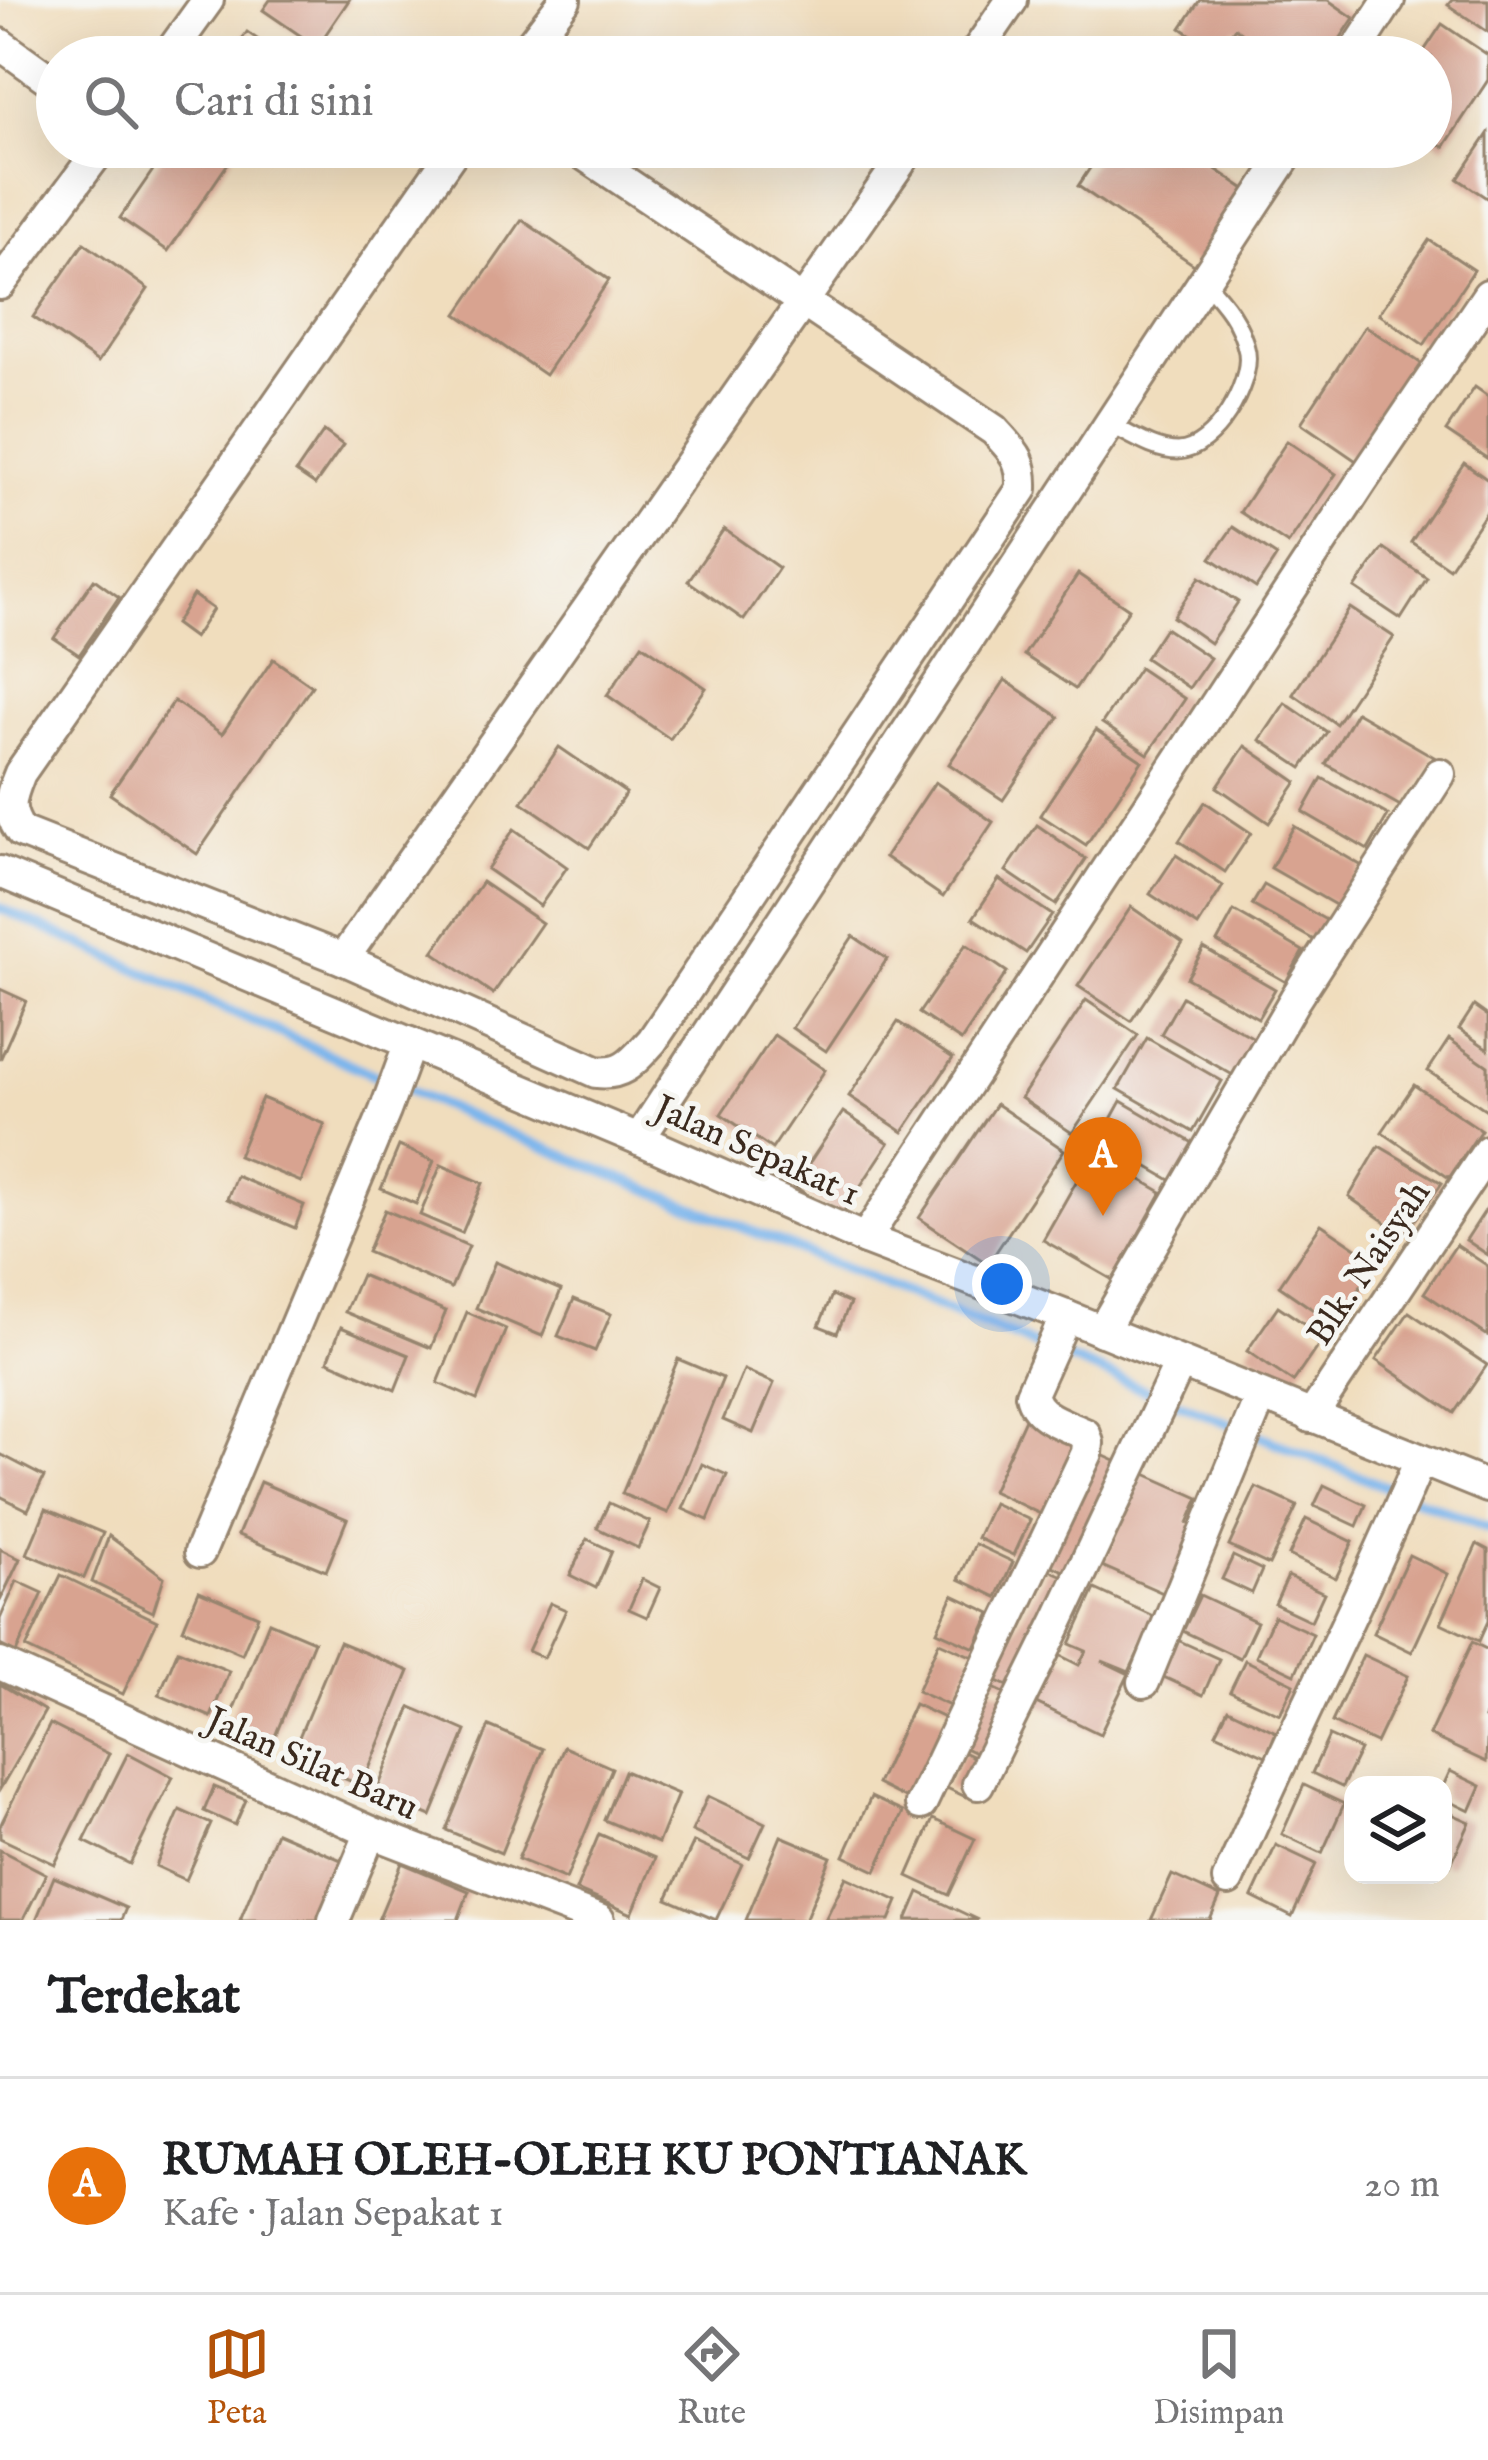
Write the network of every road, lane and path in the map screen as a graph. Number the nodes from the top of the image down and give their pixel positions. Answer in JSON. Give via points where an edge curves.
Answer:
{"nodes":[{"id":1,"x":208,"y":0,"type":"edge"},
{"id":2,"x":565,"y":0,"type":"edge"},
{"id":3,"x":1012,"y":0,"type":"edge"},
{"id":4,"x":1389,"y":0,"type":"edge"},
{"id":5,"x":182,"y":36,"type":"edge"},
{"id":6,"x":537,"y":36,"type":"edge"},
{"id":7,"x":987,"y":36,"type":"edge"},
{"id":8,"x":1366,"y":36,"type":"edge"},
{"id":9,"x":0,"y":44,"type":"edge"},
{"id":10,"x":36,"y":71,"type":"edge"},
{"id":11,"x":86,"y":168,"type":"edge"},
{"id":12,"x":441,"y":168,"type":"edge"},
{"id":13,"x":604,"y":168,"type":"edge"},
{"id":14,"x":897,"y":168,"type":"edge"},
{"id":15,"x":1278,"y":168,"type":"edge"},
{"id":16,"x":1204,"y":281,"type":"junction"},
{"id":17,"x":0,"y":284,"type":"edge"},
{"id":18,"x":1488,"y":295,"type":"edge"},
{"id":19,"x":804,"y":303,"type":"junction"},
{"id":20,"x":1108,"y":424,"type":"junction"},
{"id":21,"x":1440,"y":774,"type":"dead end"},
{"id":22,"x":0,"y":872,"type":"edge"},
{"id":23,"x":343,"y":959,"type":"junction"},
{"id":24,"x":405,"y":1057,"type":"junction"},
{"id":25,"x":639,"y":1139,"type":"junction"},
{"id":26,"x":1488,"y":1151,"type":"edge"},
{"id":27,"x":865,"y":1239,"type":"junction"},
{"id":28,"x":1102,"y":1331,"type":"junction"},
{"id":29,"x":1054,"y":1342,"type":"junction"},
{"id":30,"x":1167,"y":1391,"type":"junction"},
{"id":31,"x":1256,"y":1410,"type":"junction"},
{"id":32,"x":1311,"y":1417,"type":"junction"},
{"id":33,"x":1415,"y":1471,"type":"junction"},
{"id":34,"x":1488,"y":1487,"type":"edge"},
{"id":35,"x":200,"y":1552,"type":"dead end"},
{"id":36,"x":0,"y":1664,"type":"edge"},
{"id":37,"x":1144,"y":1682,"type":"dead end"},
{"id":38,"x":978,"y":1784,"type":"dead end"},
{"id":39,"x":921,"y":1804,"type":"dead end"},
{"id":40,"x":371,"y":1832,"type":"junction"},
{"id":41,"x":1228,"y":1880,"type":"dead end"},
{"id":42,"x":334,"y":1920,"type":"edge"},
{"id":43,"x":599,"y":1920,"type":"edge"}],
"edges":[{"from":1,"to":5,"type":"street"},
{"from":2,"to":6,"type":"street"},
{"from":3,"to":7,"type":"street"},
{"from":4,"to":8,"type":"street"},
{"from":9,"to":10,"type":"street"},
{"from":11,"to":17,"type":"street"},
{"from":12,"to":23,"type":"street","via":[[10,797],[21,832]]},
{"from":13,"to":19,"type":"street"},
{"from":14,"to":19,"type":"street"},
{"from":15,"to":16,"type":"street"},
{"from":16,"to":20,"type":"street"},
{"from":16,"to":20,"type":"lane","via":[[1241,329],[1248,356],[1221,425],[1181,452]]},
{"from":18,"to":27,"type":"street"},
{"from":19,"to":23,"type":"street"},
{"from":19,"to":23,"type":"street","via":[[994,430],[1019,457],[1022,489],[652,1041],[626,1070],[596,1072]]},
{"from":20,"to":25,"type":"street"},
{"from":21,"to":28,"type":"street","via":[[1295,999]]},
{"from":22,"to":24,"type":"street","name":"Jalan Sepakat 1"},
{"from":24,"to":25,"type":"street","name":"Jalan Sepakat 1"},
{"from":24,"to":35,"type":"street"},
{"from":25,"to":27,"type":"street","name":"Jalan Sepakat 1"},
{"from":26,"to":32,"type":"street","name":"Blk. Naisyah"},
{"from":27,"to":29,"type":"street","name":"Jalan Sepakat 1"},
{"from":28,"to":29,"type":"street","name":"Jalan Sepakat 1"},
{"from":28,"to":30,"type":"street","name":"Jalan Sepakat 1"},
{"from":29,"to":39,"type":"street","via":[[1033,1404],[1085,1434],[1087,1453]]},
{"from":30,"to":31,"type":"street","name":"Jalan Sepakat 1"},
{"from":30,"to":38,"type":"street"},
{"from":31,"to":32,"type":"street","name":"Jalan Sepakat 1"},
{"from":31,"to":37,"type":"street"},
{"from":32,"to":33,"type":"street","name":"Jalan Sepakat 1"},
{"from":33,"to":34,"type":"street","name":"Jalan Sepakat 1"},
{"from":33,"to":41,"type":"street"},
{"from":36,"to":40,"type":"street","name":"Jalan Silat Baru"},
{"from":40,"to":42,"type":"street"},
{"from":40,"to":43,"type":"street","name":"Jalan Silat Baru"}]}
